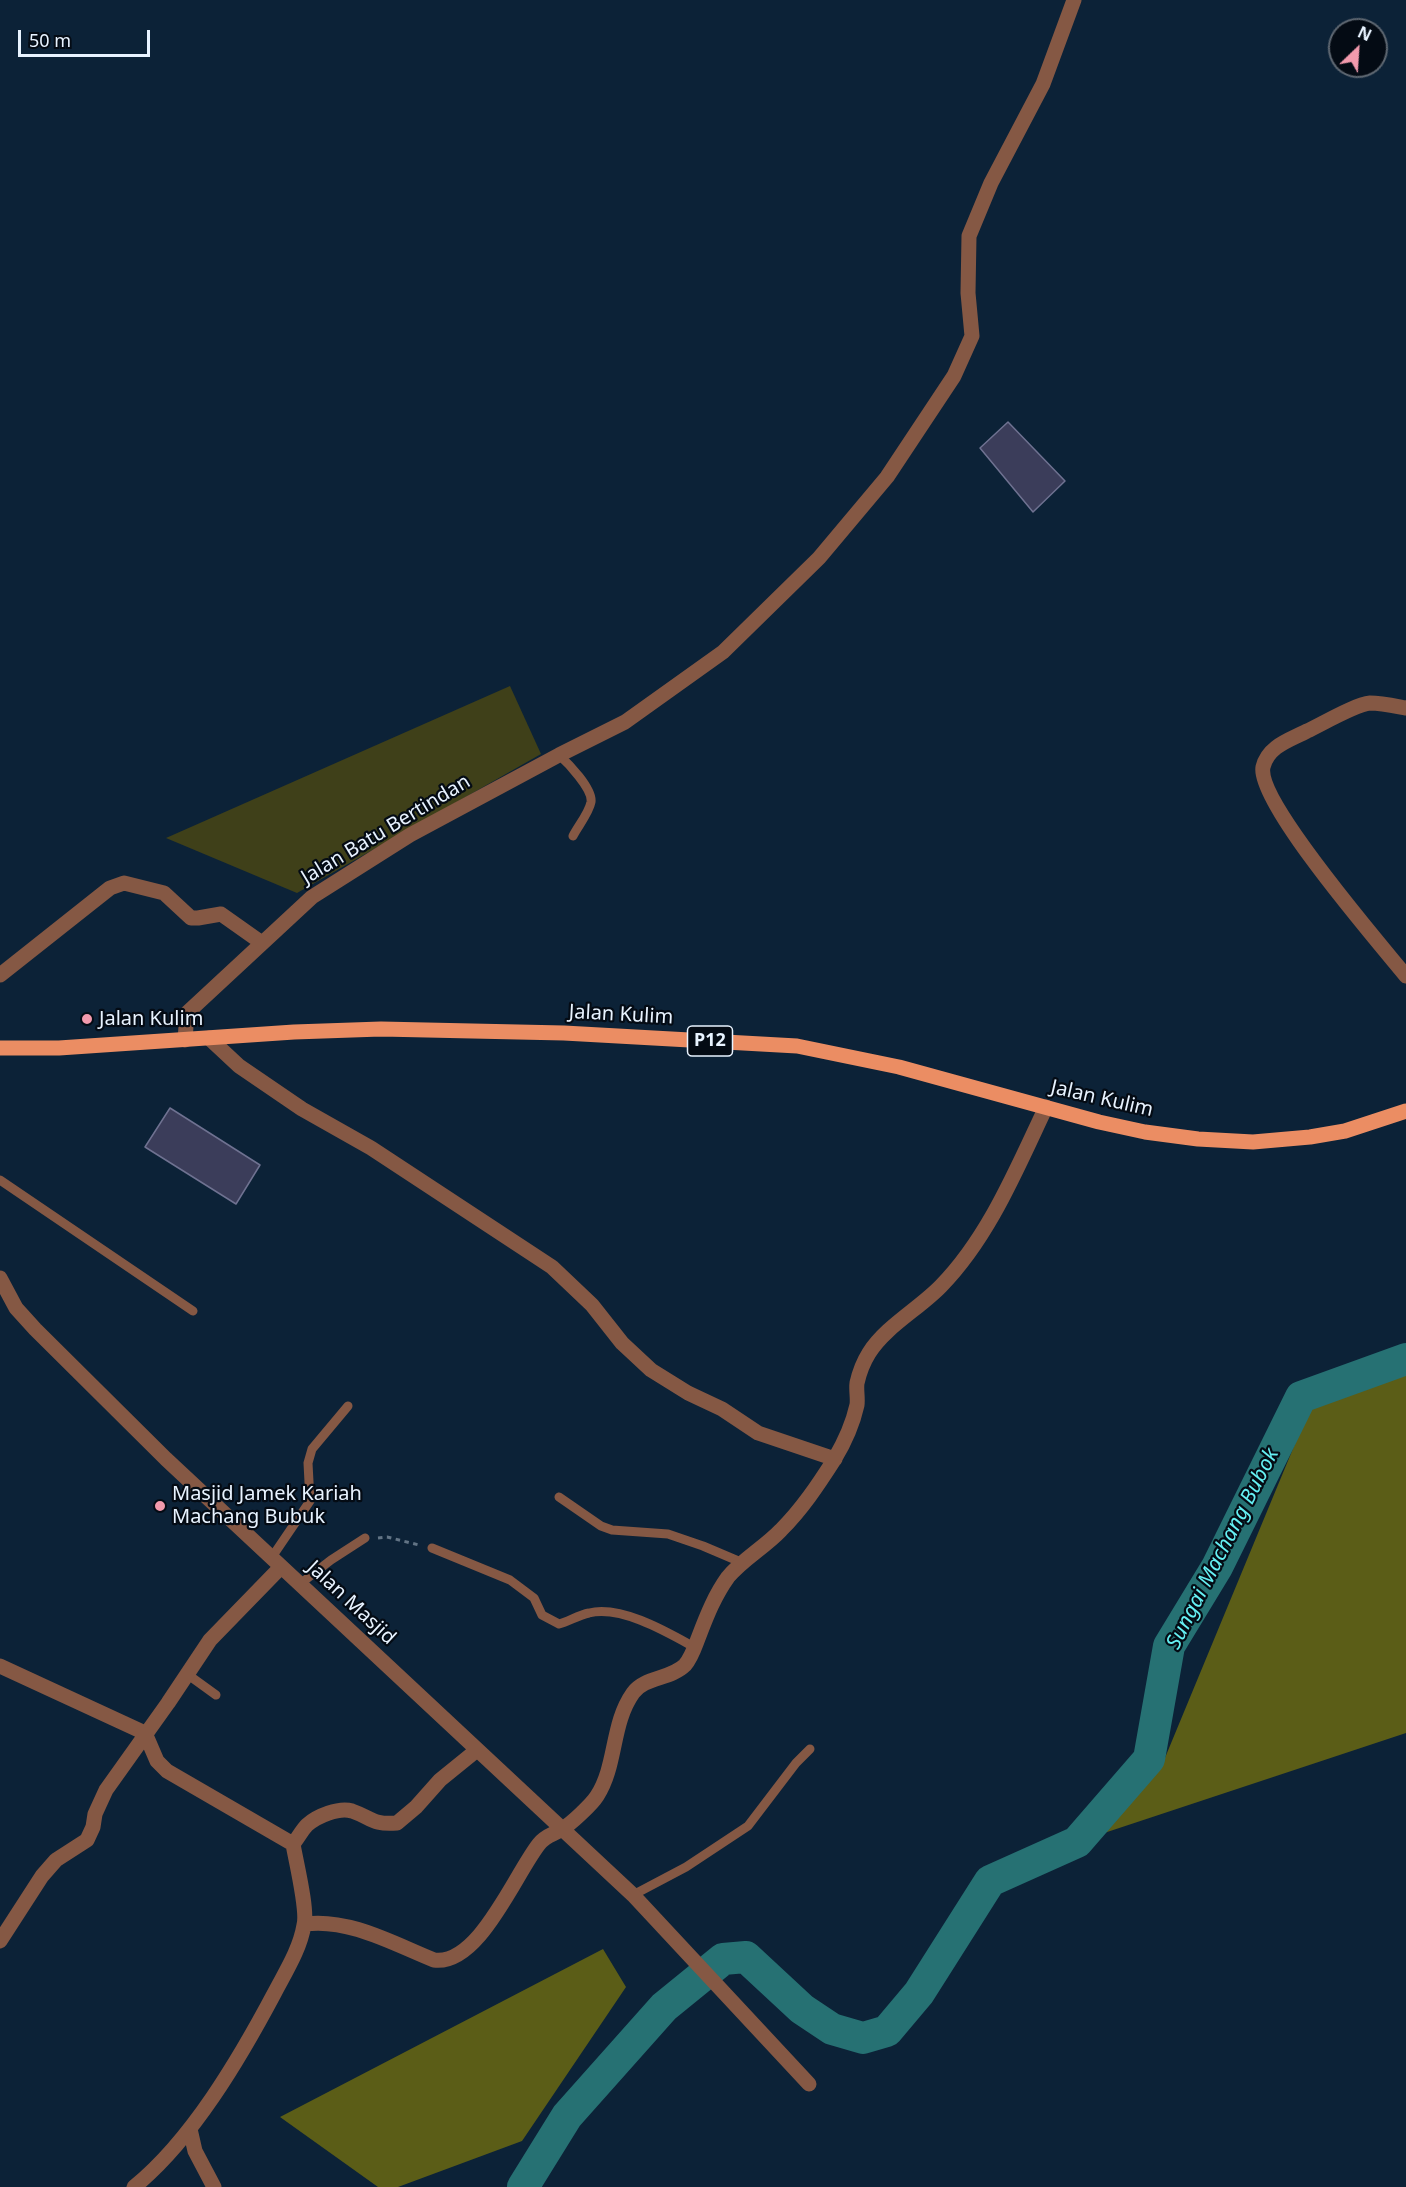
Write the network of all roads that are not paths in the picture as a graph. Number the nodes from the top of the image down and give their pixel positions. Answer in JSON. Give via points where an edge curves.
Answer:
{"nodes":[{"id":1,"x":1074,"y":0,"type":"edge"},
{"id":2,"x":1406,"y":708,"type":"edge"},
{"id":3,"x":559,"y":755,"type":"junction"},
{"id":4,"x":573,"y":836,"type":"dead end"},
{"id":5,"x":262,"y":944,"type":"junction"},
{"id":6,"x":0,"y":975,"type":"edge"},
{"id":7,"x":1406,"y":976,"type":"edge"},
{"id":8,"x":209,"y":1038,"type":"junction"},
{"id":9,"x":184,"y":1040,"type":"junction"},
{"id":10,"x":0,"y":1048,"type":"edge"},
{"id":11,"x":1046,"y":1107,"type":"junction"},
{"id":12,"x":1406,"y":1111,"type":"edge"},
{"id":13,"x":0,"y":1180,"type":"edge"},
{"id":14,"x":0,"y":1278,"type":"edge"},
{"id":15,"x":193,"y":1311,"type":"dead end"},
{"id":16,"x":348,"y":1406,"type":"dead end"},
{"id":17,"x":835,"y":1459,"type":"junction"},
{"id":18,"x":559,"y":1497,"type":"dead end"},
{"id":19,"x":365,"y":1539,"type":"road end"},
{"id":20,"x":432,"y":1548,"type":"road end"},
{"id":21,"x":276,"y":1562,"type":"junction"},
{"id":22,"x":742,"y":1563,"type":"junction"},
{"id":23,"x":300,"y":1584,"type":"junction"},
{"id":24,"x":694,"y":1647,"type":"junction"},
{"id":25,"x":0,"y":1666,"type":"edge"},
{"id":26,"x":187,"y":1674,"type":"junction"},
{"id":27,"x":216,"y":1695,"type":"dead end"},
{"id":28,"x":146,"y":1733,"type":"junction"},
{"id":29,"x":810,"y":1749,"type":"dead end"},
{"id":30,"x":477,"y":1750,"type":"junction"},
{"id":31,"x":562,"y":1829,"type":"junction"},
{"id":32,"x":293,"y":1844,"type":"junction"},
{"id":33,"x":633,"y":1895,"type":"junction"},
{"id":34,"x":305,"y":1924,"type":"junction"},
{"id":35,"x":0,"y":1941,"type":"edge"},
{"id":36,"x":809,"y":2084,"type":"dead end"},
{"id":37,"x":190,"y":2129,"type":"junction"},
{"id":38,"x":134,"y":2187,"type":"edge"},
{"id":39,"x":214,"y":2187,"type":"edge"}],
"edges":[{"from":1,"to":3,"type":"street","name":"Jalan Batu Bertindan","via":[[1043,84],[991,183],[969,236],[972,336],[954,376],[887,477],[819,558],[723,652],[625,722]]},
{"from":2,"to":7,"type":"street","via":[[1368,703],[1350,710],[1279,745],[1268,755],[1262,769],[1266,785],[1294,834]]},
{"from":3,"to":4,"type":"lane","via":[[590,792],[591,801]]},
{"from":3,"to":5,"type":"street","name":"Jalan Batu Bertindan","via":[[410,835],[312,897]]},
{"from":5,"to":6,"type":"street","via":[[221,914],[191,918],[164,893],[124,883],[110,888]]},
{"from":5,"to":9,"type":"street","name":"Jalan Batu Bertindan","via":[[187,1013]]},
{"from":8,"to":9,"type":"main road","name":"Jalan Kulim","number":"P12"},
{"from":8,"to":11,"type":"main road","name":"Jalan Kulim","number":"P12","via":[[381,1029],[484,1030],[797,1046],[899,1067]]},
{"from":8,"to":17,"type":"street","via":[[239,1066],[302,1109],[371,1148],[552,1267],[651,1370],[758,1433]]},
{"from":9,"to":10,"type":"main road","name":"Jalan Kulim","number":"P12"},
{"from":11,"to":12,"type":"main road","name":"Jalan Kulim","number":"P12","via":[[1145,1132],[1253,1143],[1346,1131]]},
{"from":11,"to":17,"type":"street","via":[[987,1224],[957,1267],[869,1352],[857,1381],[857,1405]]},
{"from":13,"to":15,"type":"lane"},
{"from":14,"to":21,"type":"street","name":"Jalan Masjid","via":[[16,1308],[35,1329]]},
{"from":16,"to":21,"type":"lane","via":[[312,1449],[308,1463],[310,1501]]},
{"from":17,"to":22,"type":"street","via":[[780,1532]]},
{"from":18,"to":22,"type":"lane","via":[[612,1530],[668,1534]]},
{"from":19,"to":23,"type":"lane"},
{"from":20,"to":24,"type":"lane","via":[[510,1581],[534,1598],[542,1615],[559,1624],[590,1613],[615,1611]]},
{"from":21,"to":23,"type":"street","name":"Jalan Masjid"},
{"from":21,"to":26,"type":"street","via":[[210,1640]]},
{"from":22,"to":24,"type":"street","via":[[712,1602]]},
{"from":23,"to":30,"type":"street","name":"Jalan Masjid"},
{"from":24,"to":31,"type":"street","via":[[683,1666],[634,1690],[615,1737],[608,1776],[596,1798]]},
{"from":25,"to":28,"type":"street"},
{"from":26,"to":27,"type":"lane"},
{"from":26,"to":28,"type":"street"},
{"from":28,"to":32,"type":"street","via":[[156,1761],[167,1771]]},
{"from":28,"to":35,"type":"street","via":[[106,1790],[87,1840],[56,1860],[42,1876]]},
{"from":29,"to":33,"type":"lane","via":[[748,1826],[686,1867]]},
{"from":30,"to":31,"type":"street","name":"Jalan Masjid"},
{"from":30,"to":32,"type":"street","via":[[440,1780],[397,1824],[372,1821],[351,1811],[331,1812],[307,1825]]},
{"from":31,"to":33,"type":"street","name":"Jalan Masjid"},
{"from":31,"to":34,"type":"street","via":[[539,1844],[479,1936],[458,1955],[442,1961],[352,1929],[318,1922]]},
{"from":32,"to":34,"type":"street"},
{"from":33,"to":36,"type":"street","name":"Jalan Masjid"},
{"from":34,"to":37,"type":"street","via":[[292,1959],[254,2032]]},
{"from":37,"to":38,"type":"street"},
{"from":37,"to":39,"type":"street","via":[[195,2151]]}]}
